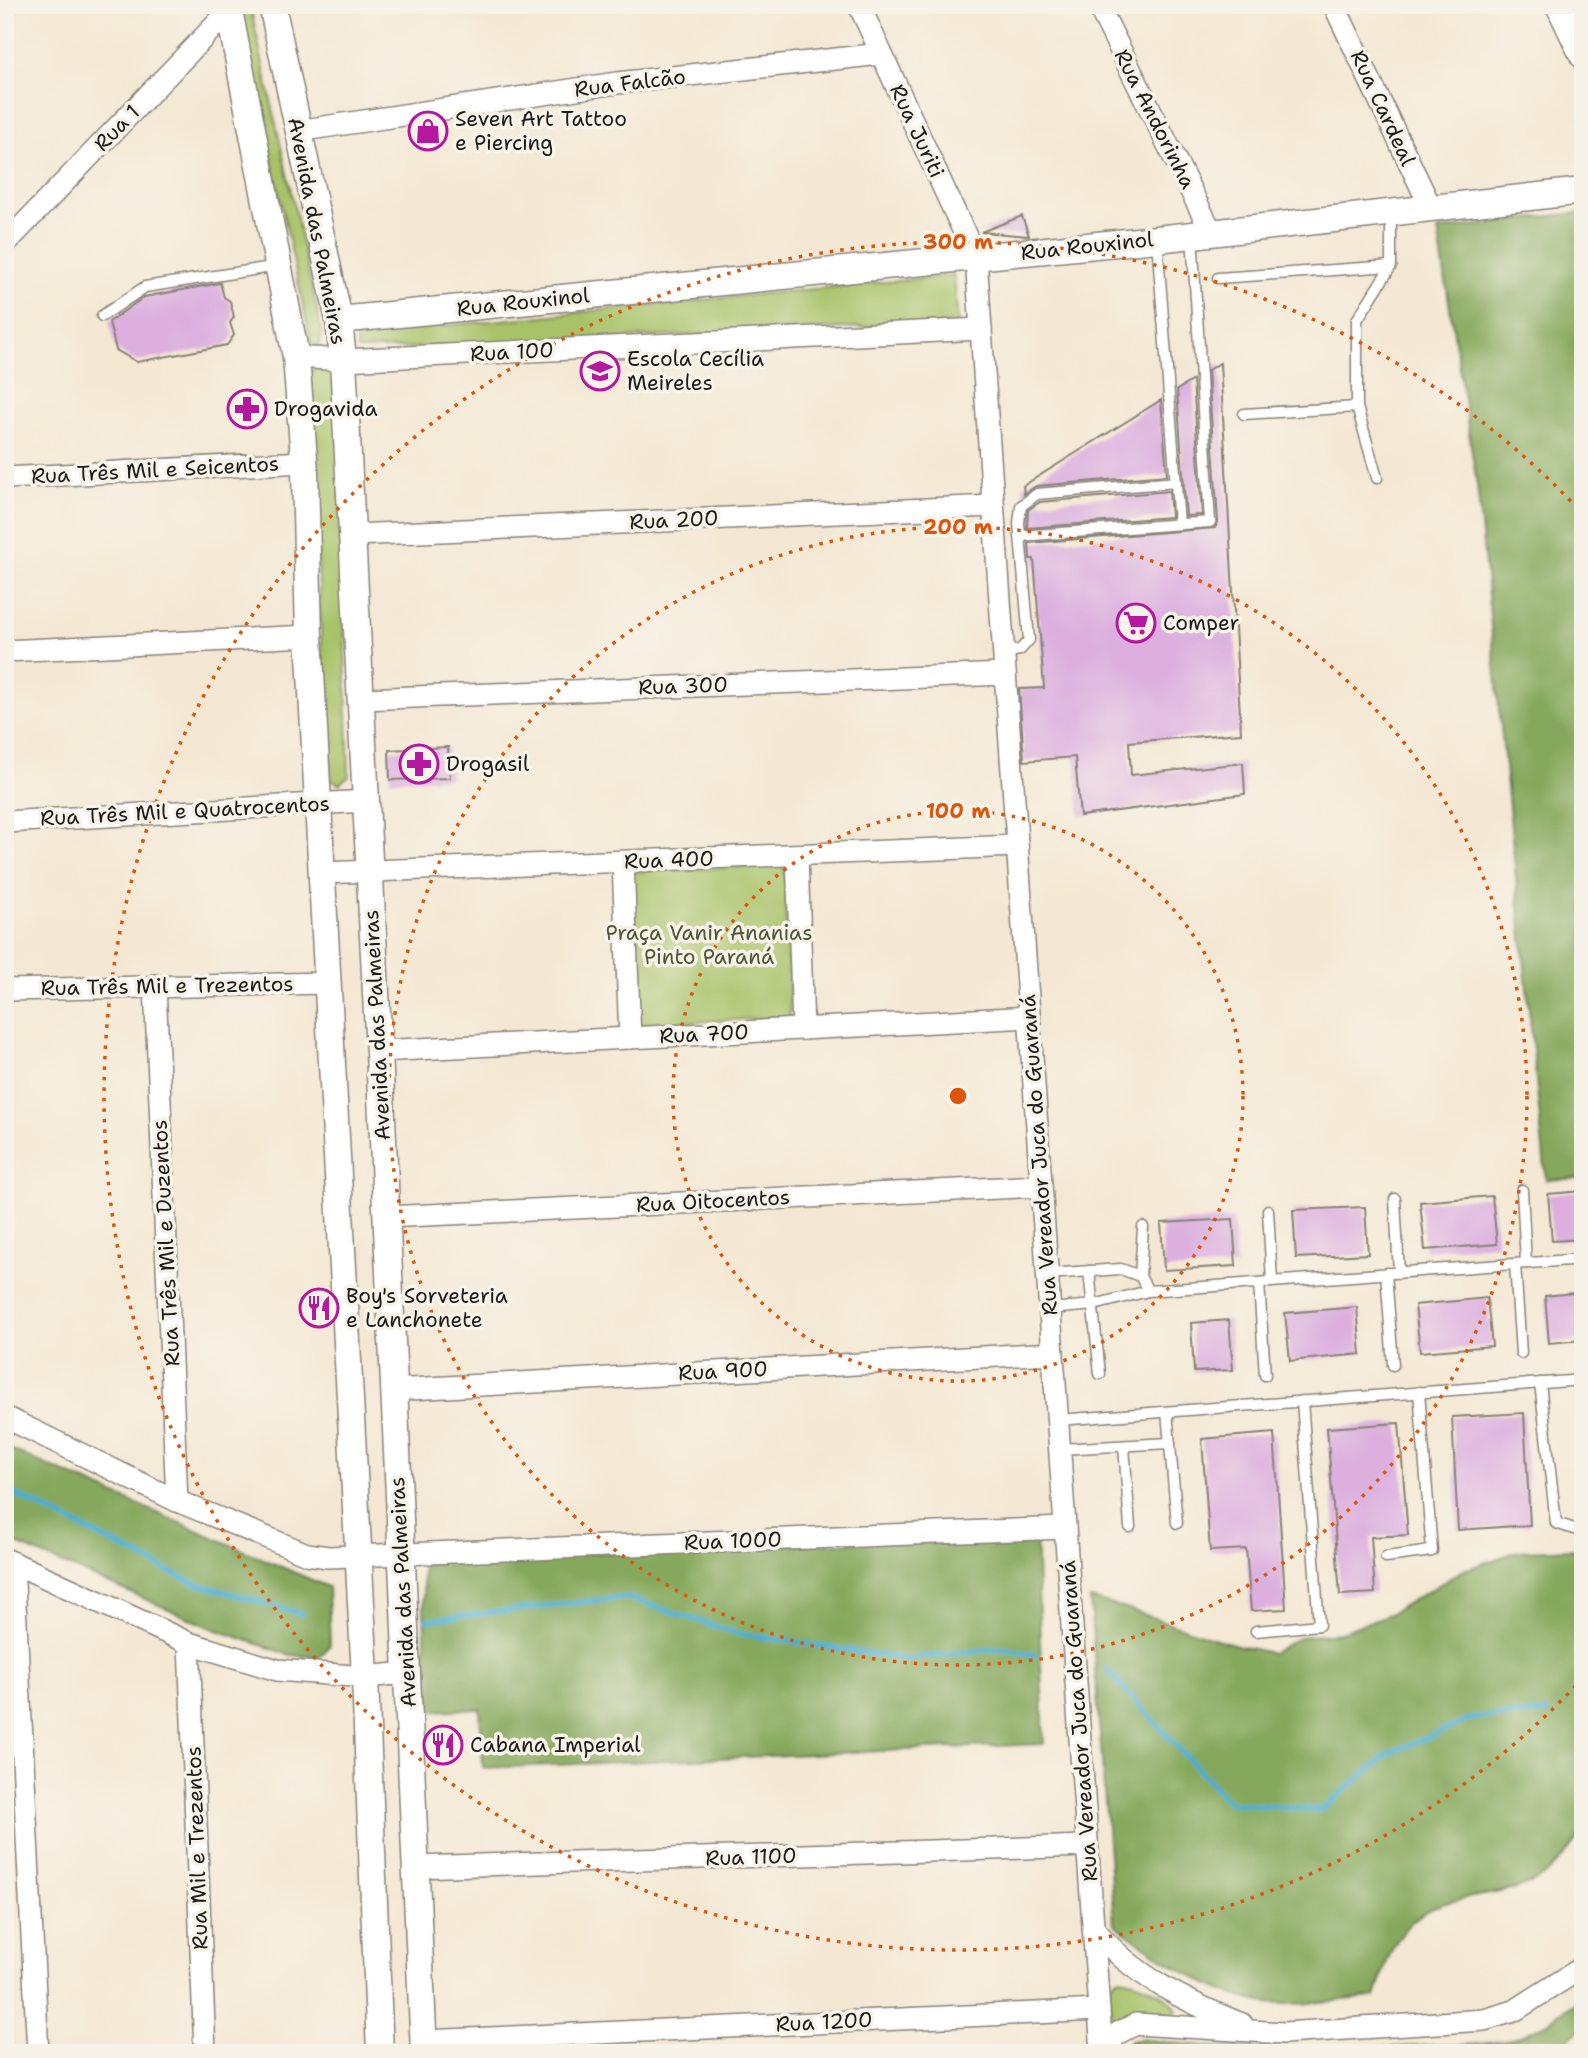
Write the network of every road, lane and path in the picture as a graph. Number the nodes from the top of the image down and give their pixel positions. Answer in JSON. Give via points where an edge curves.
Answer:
{"nodes":[{"id":1,"x":272,"y":5,"type":"edge"},
{"id":2,"x":859,"y":5,"type":"edge"},
{"id":3,"x":1098,"y":5,"type":"edge"},
{"id":4,"x":1334,"y":5,"type":"edge"},
{"id":5,"x":1559,"y":5,"type":"edge"},
{"id":6,"x":228,"y":8,"type":"edge"},
{"id":7,"x":881,"y":54,"type":"junction"},
{"id":8,"x":1583,"y":55,"type":"edge"},
{"id":9,"x":297,"y":131,"type":"junction"},
{"id":10,"x":1583,"y":191,"type":"edge"},
{"id":11,"x":1432,"y":210,"type":"junction"},
{"id":12,"x":1391,"y":215,"type":"junction"},
{"id":13,"x":1202,"y":234,"type":"junction"},
{"id":14,"x":1157,"y":239,"type":"junction"},
{"id":15,"x":5,"y":244,"type":"edge"},
{"id":16,"x":976,"y":258,"type":"junction"},
{"id":17,"x":278,"y":266,"type":"junction"},
{"id":18,"x":1391,"y":266,"type":"junction"},
{"id":19,"x":1218,"y":278,"type":"dead end"},
{"id":20,"x":102,"y":316,"type":"dead end"},
{"id":21,"x":340,"y":320,"type":"junction"},
{"id":22,"x":981,"y":329,"type":"junction"},
{"id":23,"x":296,"y":357,"type":"junction"},
{"id":24,"x":343,"y":360,"type":"junction"},
{"id":25,"x":1357,"y":407,"type":"junction"},
{"id":26,"x":1244,"y":414,"type":"dead end"},
{"id":27,"x":304,"y":463,"type":"junction"},
{"id":28,"x":5,"y":478,"type":"edge"},
{"id":29,"x":1377,"y":478,"type":"dead end"},
{"id":30,"x":1176,"y":482,"type":"junction"},
{"id":31,"x":993,"y":506,"type":"junction"},
{"id":32,"x":1179,"y":524,"type":"junction"},
{"id":33,"x":354,"y":535,"type":"junction"},
{"id":34,"x":1020,"y":536,"type":"junction"},
{"id":35,"x":309,"y":636,"type":"junction"},
{"id":36,"x":5,"y":650,"type":"edge"},
{"id":37,"x":1004,"y":663,"type":"junction"},
{"id":38,"x":362,"y":699,"type":"junction"},
{"id":39,"x":366,"y":801,"type":"junction"},
{"id":40,"x":319,"y":803,"type":"junction"},
{"id":41,"x":5,"y":822,"type":"edge"},
{"id":42,"x":1017,"y":846,"type":"junction"},
{"id":43,"x":797,"y":855,"type":"junction"},
{"id":44,"x":622,"y":862,"type":"junction"},
{"id":45,"x":370,"y":871,"type":"junction"},
{"id":46,"x":321,"y":873,"type":"junction"},
{"id":47,"x":328,"y":983,"type":"junction"},
{"id":48,"x":155,"y":985,"type":"junction"},
{"id":49,"x":5,"y":990,"type":"edge"},
{"id":50,"x":1029,"y":1017,"type":"junction"},
{"id":51,"x":803,"y":1029,"type":"junction"},
{"id":52,"x":630,"y":1038,"type":"junction"},
{"id":53,"x":379,"y":1051,"type":"junction"},
{"id":54,"x":1041,"y":1186,"type":"junction"},
{"id":55,"x":1522,"y":1190,"type":"dead end"},
{"id":56,"x":1395,"y":1199,"type":"dead end"},
{"id":57,"x":1268,"y":1210,"type":"dead end"},
{"id":58,"x":385,"y":1217,"type":"junction"},
{"id":59,"x":1143,"y":1227,"type":"dead end"},
{"id":60,"x":1583,"y":1259,"type":"edge"},
{"id":61,"x":1520,"y":1264,"type":"junction"},
{"id":62,"x":1089,"y":1272,"type":"junction"},
{"id":63,"x":1386,"y":1273,"type":"junction"},
{"id":64,"x":1399,"y":1273,"type":"junction"},
{"id":65,"x":1047,"y":1275,"type":"junction"},
{"id":66,"x":1140,"y":1276,"type":"junction"},
{"id":67,"x":1272,"y":1282,"type":"junction"},
{"id":68,"x":1259,"y":1283,"type":"junction"},
{"id":69,"x":1148,"y":1291,"type":"junction"},
{"id":70,"x":1094,"y":1305,"type":"junction"},
{"id":71,"x":1050,"y":1309,"type":"junction"},
{"id":72,"x":1053,"y":1353,"type":"junction"},
{"id":73,"x":1521,"y":1353,"type":"dead end"},
{"id":74,"x":1393,"y":1365,"type":"dead end"},
{"id":75,"x":1100,"y":1374,"type":"dead end"},
{"id":76,"x":1265,"y":1375,"type":"dead end"},
{"id":77,"x":1583,"y":1380,"type":"edge"},
{"id":78,"x":1540,"y":1383,"type":"junction"},
{"id":79,"x":392,"y":1390,"type":"junction"},
{"id":80,"x":1419,"y":1392,"type":"junction"},
{"id":81,"x":1302,"y":1401,"type":"junction"},
{"id":82,"x":1167,"y":1412,"type":"junction"},
{"id":83,"x":5,"y":1417,"type":"edge"},
{"id":84,"x":1058,"y":1420,"type":"junction"},
{"id":85,"x":1170,"y":1443,"type":"junction"},
{"id":86,"x":1124,"y":1446,"type":"junction"},
{"id":87,"x":1060,"y":1450,"type":"junction"},
{"id":88,"x":177,"y":1501,"type":"junction"},
{"id":89,"x":1177,"y":1523,"type":"dead end"},
{"id":90,"x":1130,"y":1527,"type":"dead end"},
{"id":91,"x":1065,"y":1528,"type":"junction"},
{"id":92,"x":1583,"y":1532,"type":"edge"},
{"id":93,"x":401,"y":1555,"type":"junction"},
{"id":94,"x":357,"y":1556,"type":"junction"},
{"id":95,"x":1386,"y":1557,"type":"dead end"},
{"id":96,"x":9,"y":1561,"type":"edge"},
{"id":97,"x":1256,"y":1631,"type":"dead end"},
{"id":98,"x":189,"y":1643,"type":"junction"},
{"id":99,"x":407,"y":1673,"type":"junction"},
{"id":100,"x":365,"y":1677,"type":"junction"},
{"id":101,"x":1087,"y":1846,"type":"junction"},
{"id":102,"x":415,"y":1867,"type":"junction"},
{"id":103,"x":1093,"y":1927,"type":"junction"},
{"id":104,"x":1583,"y":1967,"type":"edge"},
{"id":105,"x":1143,"y":1973,"type":"junction"},
{"id":106,"x":1097,"y":1982,"type":"junction"},
{"id":107,"x":378,"y":2003,"type":"junction"},
{"id":108,"x":421,"y":2006,"type":"junction"},
{"id":109,"x":1099,"y":2010,"type":"junction"},
{"id":110,"x":1268,"y":2031,"type":"junction"},
{"id":111,"x":424,"y":2047,"type":"edge"},
{"id":112,"x":38,"y":2053,"type":"edge"},
{"id":113,"x":205,"y":2053,"type":"edge"},
{"id":114,"x":380,"y":2053,"type":"edge"},
{"id":115,"x":1102,"y":2053,"type":"edge"}],
"edges":[{"from":1,"to":9,"type":"street","name":"Avenida das Palmeiras"},
{"from":2,"to":7,"type":"street","name":"Rua Juriti"},
{"from":3,"to":13,"type":"street","name":"Rua Andorinha"},
{"from":4,"to":11,"type":"street","name":"Rua Cardeal"},
{"from":5,"to":8,"type":"street"},
{"from":6,"to":15,"type":"street","name":"Rua 1"},
{"from":6,"to":17,"type":"street","name":"Avenida das Palmeiras"},
{"from":7,"to":9,"type":"street","name":"Rua Falcão","via":[[617,83]]},
{"from":7,"to":16,"type":"street","name":"Rua Juriti"},
{"from":9,"to":21,"type":"street","name":"Avenida das Palmeiras"},
{"from":10,"to":11,"type":"street","name":"Rua Rouxinol"},
{"from":11,"to":12,"type":"street","name":"Rua Rouxinol"},
{"from":12,"to":13,"type":"street","name":"Rua Rouxinol"},
{"from":12,"to":18,"type":"lane"},
{"from":13,"to":14,"type":"street","name":"Rua Rouxinol"},
{"from":13,"to":32,"type":"lane","via":[[1210,522]]},
{"from":14,"to":16,"type":"street","name":"Rua Rouxinol"},
{"from":14,"to":30,"type":"lane"},
{"from":16,"to":21,"type":"street","name":"Rua Rouxinol"},
{"from":16,"to":22,"type":"street","name":"Rua Vereador Juca do Guaraná"},
{"from":17,"to":20,"type":"lane","via":[[145,288]]},
{"from":17,"to":23,"type":"street","name":"Avenida das Palmeiras"},
{"from":18,"to":19,"type":"lane"},
{"from":18,"to":25,"type":"lane","via":[[1357,320]]},
{"from":21,"to":24,"type":"street","name":"Avenida das Palmeiras"},
{"from":22,"to":24,"type":"street","name":"Rua 100"},
{"from":22,"to":31,"type":"street","name":"Rua Vereador Juca do Guaraná"},
{"from":23,"to":24,"type":"street","name":"Rua 100"},
{"from":23,"to":27,"type":"street","name":"Avenida das Palmeiras"},
{"from":24,"to":33,"type":"street","name":"Avenida das Palmeiras"},
{"from":25,"to":26,"type":"lane"},
{"from":25,"to":29,"type":"lane"},
{"from":27,"to":28,"type":"street","name":"Rua Três Mil e Seicentos"},
{"from":27,"to":35,"type":"street","name":"Avenida das Palmeiras"},
{"from":30,"to":32,"type":"lane"},
{"from":30,"to":34,"type":"lane","via":[[1037,494],[1021,506]]},
{"from":31,"to":33,"type":"street","name":"Rua 200"},
{"from":31,"to":37,"type":"street","name":"Rua Vereador Juca do Guaraná"},
{"from":32,"to":34,"type":"lane"},
{"from":33,"to":38,"type":"street","name":"Avenida das Palmeiras"},
{"from":34,"to":37,"type":"lane","via":[[1029,640]]},
{"from":35,"to":36,"type":"street"},
{"from":35,"to":40,"type":"street","name":"Avenida das Palmeiras"},
{"from":37,"to":38,"type":"street","name":"Rua 300"},
{"from":37,"to":42,"type":"street","name":"Rua Vereador Juca do Guaraná"},
{"from":38,"to":39,"type":"street","name":"Avenida das Palmeiras"},
{"from":39,"to":40,"type":"street","name":"Rua Três Mil e Quatrocentos"},
{"from":39,"to":45,"type":"street","name":"Avenida das Palmeiras"},
{"from":40,"to":41,"type":"street","name":"Rua Três Mil e Quatrocentos"},
{"from":40,"to":46,"type":"street","name":"Avenida das Palmeiras"},
{"from":42,"to":43,"type":"street","name":"Rua 400"},
{"from":42,"to":50,"type":"street","name":"Rua Vereador Juca do Guaraná"},
{"from":43,"to":44,"type":"street","name":"Rua 400"},
{"from":43,"to":51,"type":"street"},
{"from":44,"to":45,"type":"street","name":"Rua 400"},
{"from":44,"to":52,"type":"street"},
{"from":45,"to":46,"type":"street","name":"Rua 400"},
{"from":45,"to":53,"type":"street","name":"Avenida das Palmeiras"},
{"from":46,"to":47,"type":"street","name":"Avenida das Palmeiras"},
{"from":47,"to":48,"type":"street","name":"Rua Três Mil e Trezentos"},
{"from":47,"to":94,"type":"street","name":"Avenida das Palmeiras"},
{"from":48,"to":49,"type":"street","name":"Rua Três Mil e Trezentos"},
{"from":48,"to":88,"type":"street","name":"Rua Três Mil e Duzentos"},
{"from":50,"to":51,"type":"street","name":"Rua 700"},
{"from":50,"to":54,"type":"street","name":"Rua Vereador Juca do Guaraná"},
{"from":51,"to":52,"type":"street","name":"Rua 700"},
{"from":52,"to":53,"type":"street","name":"Rua 700"},
{"from":53,"to":58,"type":"street","name":"Avenida das Palmeiras"},
{"from":54,"to":58,"type":"street","name":"Rua Oitocentos"},
{"from":54,"to":65,"type":"street","name":"Rua Vereador Juca do Guaraná"},
{"from":55,"to":61,"type":"lane"},
{"from":56,"to":64,"type":"lane"},
{"from":57,"to":67,"type":"lane"},
{"from":58,"to":79,"type":"street","name":"Avenida das Palmeiras"},
{"from":59,"to":66,"type":"lane"},
{"from":60,"to":61,"type":"lane"},
{"from":61,"to":64,"type":"lane"},
{"from":61,"to":73,"type":"lane"},
{"from":62,"to":65,"type":"lane"},
{"from":62,"to":66,"type":"lane","via":[[1121,1269]]},
{"from":62,"to":70,"type":"lane"},
{"from":63,"to":64,"type":"lane"},
{"from":63,"to":67,"type":"lane"},
{"from":63,"to":74,"type":"lane"},
{"from":65,"to":71,"type":"street","name":"Rua Vereador Juca do Guaraná"},
{"from":66,"to":69,"type":"lane"},
{"from":67,"to":68,"type":"lane"},
{"from":68,"to":69,"type":"lane"},
{"from":68,"to":76,"type":"lane"},
{"from":69,"to":70,"type":"lane"},
{"from":70,"to":71,"type":"lane"},
{"from":70,"to":75,"type":"lane"},
{"from":71,"to":72,"type":"street","name":"Rua Vereador Juca do Guaraná"},
{"from":72,"to":79,"type":"street","name":"Rua 900"},
{"from":72,"to":84,"type":"street","name":"Rua Vereador Juca do Guaraná"},
{"from":77,"to":78,"type":"lane"},
{"from":78,"to":80,"type":"lane"},
{"from":78,"to":92,"type":"lane","via":[[1556,1523]]},
{"from":79,"to":93,"type":"street","name":"Avenida das Palmeiras"},
{"from":80,"to":81,"type":"lane"},
{"from":80,"to":95,"type":"lane","via":[[1432,1551]]},
{"from":81,"to":82,"type":"lane"},
{"from":81,"to":97,"type":"lane","via":[[1319,1625]]},
{"from":82,"to":84,"type":"lane"},
{"from":82,"to":85,"type":"lane"},
{"from":83,"to":88,"type":"street","name":"Rua 1000"},
{"from":84,"to":87,"type":"street","name":"Rua Vereador Juca do Guaraná"},
{"from":85,"to":86,"type":"lane"},
{"from":85,"to":89,"type":"lane"},
{"from":86,"to":87,"type":"lane"},
{"from":86,"to":90,"type":"lane"},
{"from":87,"to":91,"type":"street","name":"Rua Vereador Juca do Guaraná"},
{"from":88,"to":94,"type":"street","name":"Rua 1000","via":[[307,1554]]},
{"from":91,"to":93,"type":"street","name":"Rua 1000"},
{"from":91,"to":101,"type":"street","name":"Rua Vereador Juca do Guaraná"},
{"from":93,"to":94,"type":"street","name":"Rua 1000"},
{"from":93,"to":99,"type":"street","name":"Avenida das Palmeiras"},
{"from":94,"to":100,"type":"street","name":"Avenida das Palmeiras"},
{"from":96,"to":98,"type":"street"},
{"from":96,"to":112,"type":"street"},
{"from":98,"to":100,"type":"street","via":[[277,1670]]},
{"from":98,"to":113,"type":"street","name":"Rua Mil e Trezentos"},
{"from":99,"to":100,"type":"street"},
{"from":99,"to":102,"type":"street","name":"Avenida das Palmeiras"},
{"from":100,"to":107,"type":"street","name":"Avenida das Palmeiras"},
{"from":101,"to":102,"type":"street","name":"Rua 1100"},
{"from":101,"to":103,"type":"street","name":"Rua Vereador Juca do Guaraná"},
{"from":102,"to":108,"type":"street","name":"Avenida das Palmeiras"},
{"from":103,"to":105,"type":"street","via":[[1117,1956]]},
{"from":103,"to":106,"type":"street","name":"Rua Vereador Juca do Guaraná"},
{"from":104,"to":110,"type":"street","via":[[1529,2002],[1494,2018]]},
{"from":105,"to":106,"type":"street","via":[[1114,1973]]},
{"from":105,"to":110,"type":"street","via":[[1217,2013]]},
{"from":106,"to":109,"type":"street","name":"Rua Vereador Juca do Guaraná"},
{"from":107,"to":108,"type":"street"},
{"from":107,"to":114,"type":"street","name":"Avenida das Palmeiras"},
{"from":108,"to":111,"type":"street","name":"Avenida das Palmeiras"},
{"from":109,"to":111,"type":"street","name":"Rua 1200"},
{"from":109,"to":115,"type":"street","name":"Rua Vereador Juca do Guaraná"},
{"from":110,"to":115,"type":"street","via":[[1136,2024],[1118,2034]]}]}
